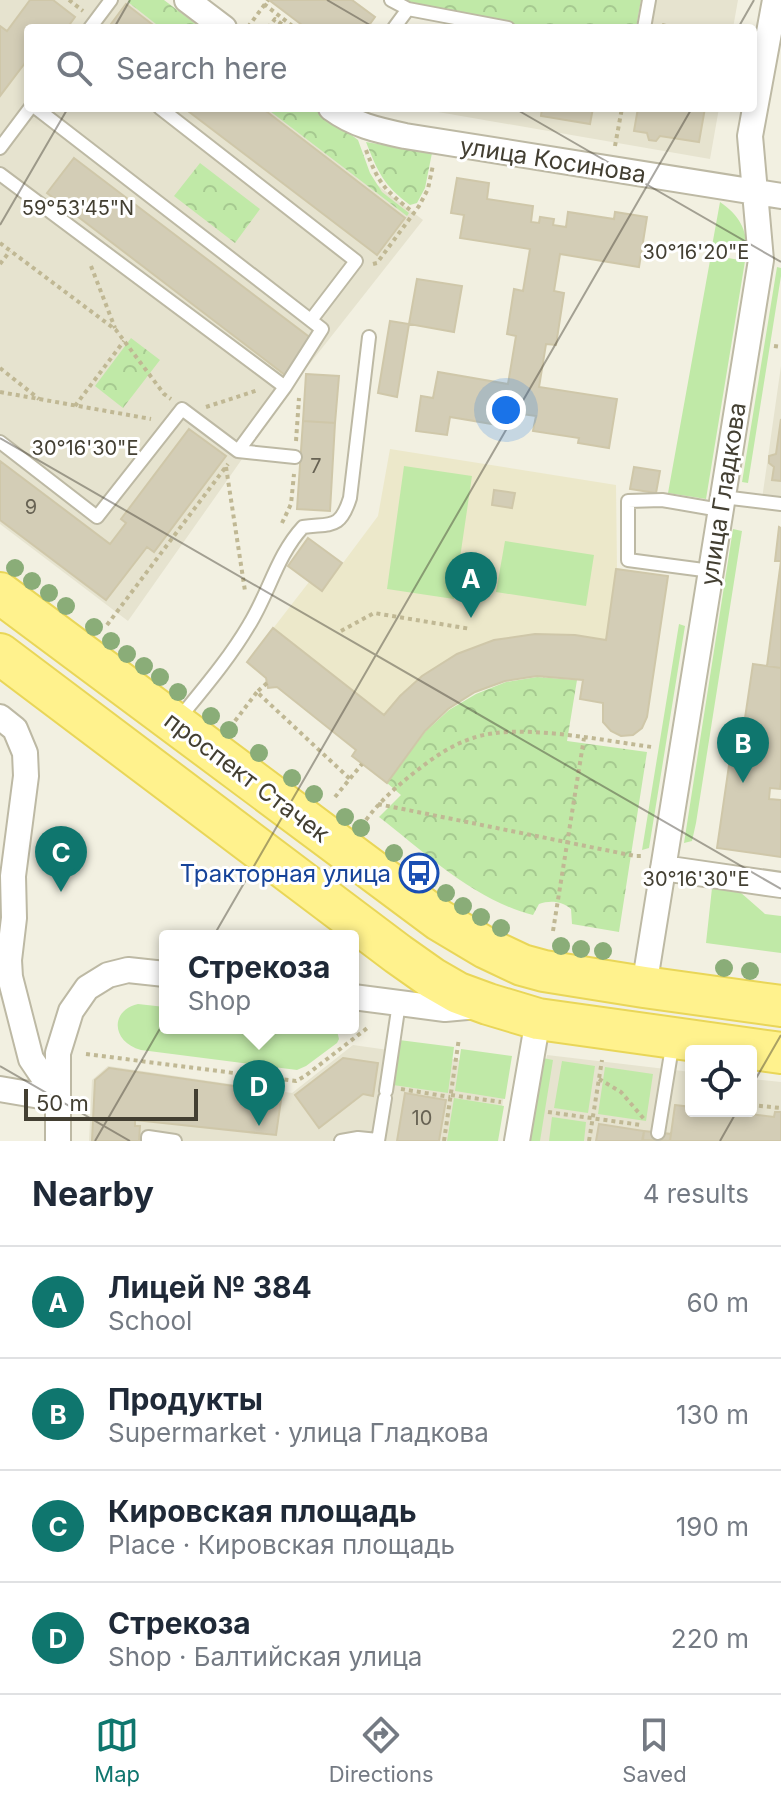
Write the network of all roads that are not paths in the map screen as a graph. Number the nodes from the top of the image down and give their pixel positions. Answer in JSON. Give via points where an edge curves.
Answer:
{"nodes":[{"id":1,"x":111,"y":0,"type":"edge"},
{"id":2,"x":187,"y":0,"type":"edge"},
{"id":3,"x":391,"y":0,"type":"edge"},
{"id":4,"x":649,"y":0,"type":"edge"},
{"id":5,"x":775,"y":0,"type":"edge"},
{"id":6,"x":408,"y":9,"type":"junction"},
{"id":7,"x":93,"y":24,"type":"edge"},
{"id":8,"x":219,"y":24,"type":"edge"},
{"id":9,"x":397,"y":24,"type":"edge"},
{"id":10,"x":487,"y":24,"type":"edge"},
{"id":11,"x":645,"y":24,"type":"edge"},
{"id":12,"x":757,"y":98,"type":"edge"},
{"id":13,"x":30,"y":112,"type":"edge"},
{"id":14,"x":38,"y":112,"type":"edge"},
{"id":15,"x":165,"y":112,"type":"edge"},
{"id":16,"x":339,"y":112,"type":"edge"},
{"id":17,"x":754,"y":112,"type":"edge"},
{"id":18,"x":0,"y":148,"type":"edge"},
{"id":19,"x":0,"y":174,"type":"edge"},
{"id":20,"x":755,"y":192,"type":"junction"},
{"id":21,"x":781,"y":196,"type":"edge"},
{"id":22,"x":311,"y":320,"type":"junction"},
{"id":23,"x":369,"y":337,"type":"dead end"},
{"id":24,"x":285,"y":387,"type":"junction"},
{"id":25,"x":0,"y":442,"type":"edge"},
{"id":26,"x":238,"y":451,"type":"junction"},
{"id":27,"x":295,"y":457,"type":"road end"},
{"id":28,"x":722,"y":504,"type":"junction"},
{"id":29,"x":781,"y":504,"type":"edge"},
{"id":30,"x":711,"y":571,"type":"junction"},
{"id":31,"x":0,"y":593,"type":"edge"},
{"id":32,"x":0,"y":654,"type":"edge"},
{"id":33,"x":0,"y":717,"type":"edge"},
{"id":34,"x":175,"y":724,"type":"junction"},
{"id":35,"x":656,"y":862,"type":"junction"},
{"id":36,"x":13,"y":876,"type":"junction"},
{"id":37,"x":781,"y":885,"type":"edge"},
{"id":38,"x":0,"y":916,"type":"edge"},
{"id":39,"x":159,"y":973,"type":"edge"},
{"id":40,"x":644,"y":987,"type":"junction"},
{"id":41,"x":359,"y":998,"type":"edge"},
{"id":42,"x":399,"y":1003,"type":"junction"},
{"id":43,"x":488,"y":1004,"type":"junction"},
{"id":44,"x":781,"y":1006,"type":"edge"},
{"id":45,"x":538,"y":1019,"type":"junction"},
{"id":46,"x":673,"y":1038,"type":"junction"},
{"id":47,"x":781,"y":1053,"type":"edge"},
{"id":48,"x":0,"y":1089,"type":"edge"},
{"id":49,"x":58,"y":1099,"type":"junction"},
{"id":50,"x":658,"y":1133,"type":"dead end"},
{"id":51,"x":378,"y":1140,"type":"edge"},
{"id":52,"x":58,"y":1141,"type":"edge"},
{"id":53,"x":148,"y":1141,"type":"edge"},
{"id":54,"x":175,"y":1141,"type":"edge"},
{"id":55,"x":341,"y":1141,"type":"edge"},
{"id":56,"x":517,"y":1141,"type":"edge"}],
"edges":[{"from":1,"to":7,"type":"lane"},
{"from":2,"to":8,"type":"street"},
{"from":3,"to":6,"type":"lane"},
{"from":4,"to":11,"type":"lane"},
{"from":5,"to":12,"type":"street","name":"улица Гладкова"},
{"from":6,"to":9,"type":"lane"},
{"from":6,"to":10,"type":"lane"},
{"from":13,"to":18,"type":"lane"},
{"from":14,"to":22,"type":"lane"},
{"from":15,"to":22,"type":"lane","via":[[356,261]]},
{"from":16,"to":20,"type":"street","name":"улица Косинова","via":[[364,127],[405,136]]},
{"from":17,"to":20,"type":"street","name":"улица Гладкова","via":[[750,136]]},
{"from":19,"to":24,"type":"lane"},
{"from":20,"to":21,"type":"street","name":"улица Косинова"},
{"from":20,"to":28,"type":"street","name":"улица Гладкова","via":[[761,260]]},
{"from":22,"to":24,"type":"lane","via":[[322,329]]},
{"from":23,"to":34,"type":"lane","via":[[346,511],[339,522],[303,527],[295,534],[251,623]]},
{"from":24,"to":26,"type":"lane"},
{"from":25,"to":26,"type":"lane","via":[[97,517],[182,409]]},
{"from":26,"to":27,"type":"lane"},
{"from":28,"to":29,"type":"lane"},
{"from":28,"to":30,"type":"street","name":"улица Гладкова"},
{"from":28,"to":30,"type":"lane","via":[[628,501],[628,560]]},
{"from":30,"to":35,"type":"street","name":"улица Гладкова"},
{"from":31,"to":34,"type":"main road","name":"проспект Стачек"},
{"from":32,"to":43,"type":"main road","name":"проспект Стачек","via":[[432,978]]},
{"from":33,"to":36,"type":"street","via":[[15,729],[25,753]]},
{"from":34,"to":40,"type":"main road","name":"проспект Стачек","via":[[439,920],[486,948],[544,971]]},
{"from":35,"to":37,"type":"street"},
{"from":35,"to":40,"type":"street","name":"улица Гладкова"},
{"from":36,"to":38,"type":"street"},
{"from":36,"to":49,"type":"street","via":[[10,977],[31,1059]]},
{"from":39,"to":49,"type":"street","via":[[128,970],[87,988],[71,1011],[58,1053]]},
{"from":40,"to":44,"type":"main road","name":"проспект Стачек"},
{"from":41,"to":42,"type":"street"},
{"from":42,"to":43,"type":"street","via":[[445,1009]]},
{"from":42,"to":51,"type":"lane"},
{"from":43,"to":45,"type":"main road","name":"проспект Стачек"},
{"from":45,"to":46,"type":"main road","name":"проспект Стачек"},
{"from":45,"to":56,"type":"street"},
{"from":46,"to":47,"type":"main road","name":"проспект Стачек"},
{"from":46,"to":50,"type":"lane"},
{"from":48,"to":49,"type":"street"},
{"from":49,"to":52,"type":"street"},
{"from":51,"to":55,"type":"lane"},
{"from":53,"to":54,"type":"lane"}]}
